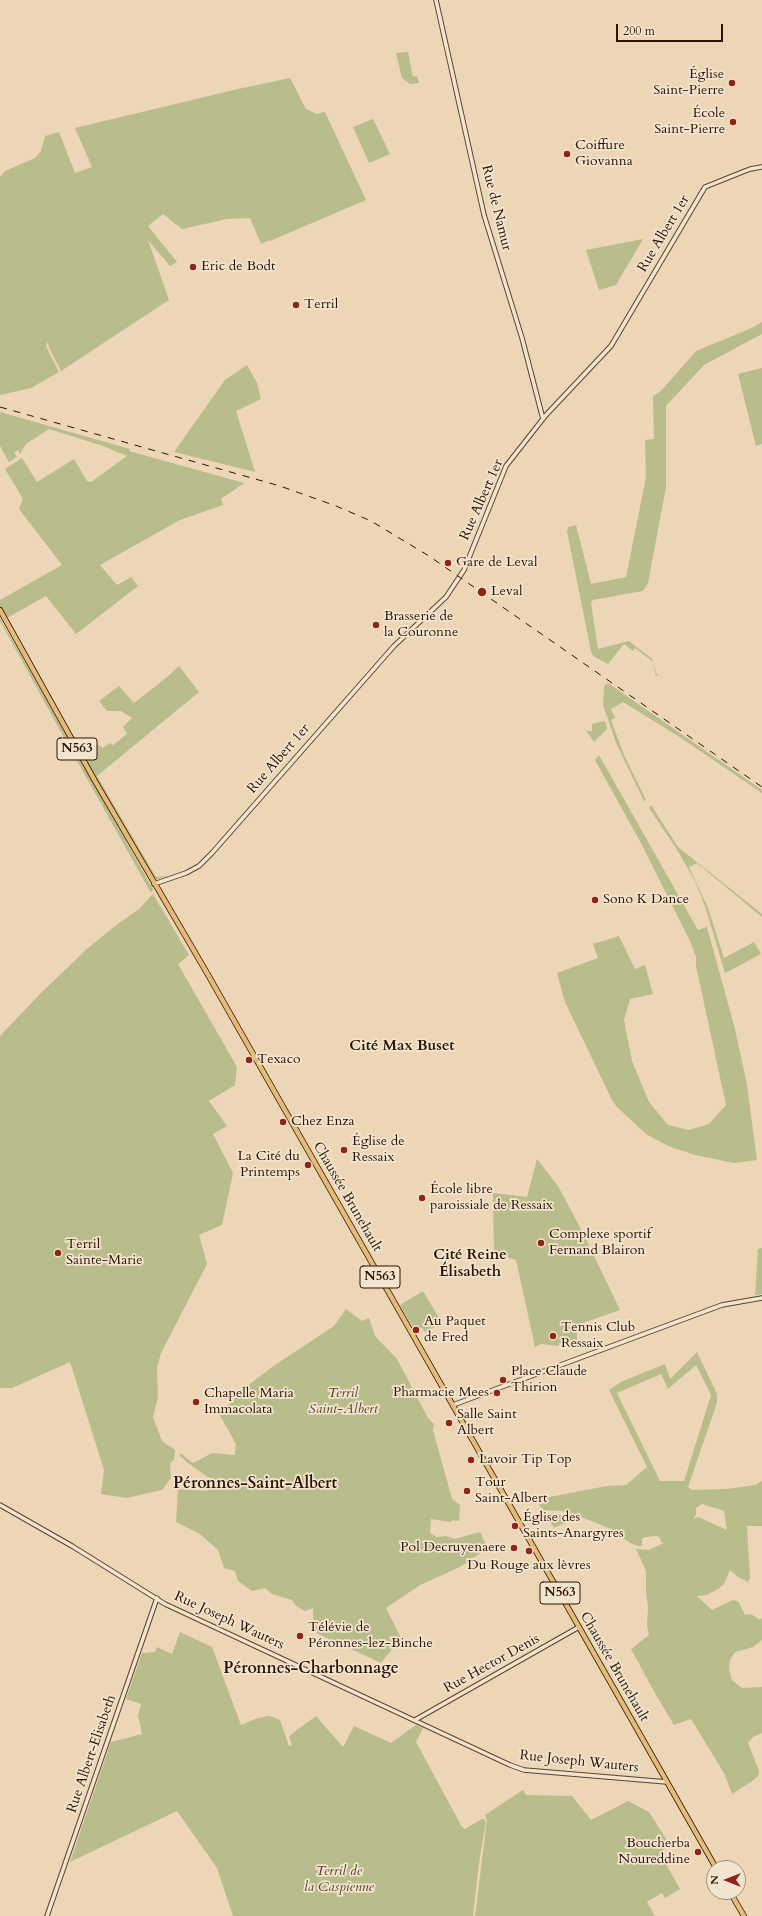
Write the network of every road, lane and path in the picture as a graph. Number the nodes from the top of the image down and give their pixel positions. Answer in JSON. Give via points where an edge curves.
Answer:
{"nodes":[{"id":1,"x":436,"y":0,"type":"edge"},
{"id":2,"x":762,"y":167,"type":"edge"},
{"id":3,"x":543,"y":419,"type":"junction"},
{"id":4,"x":0,"y":610,"type":"edge"},
{"id":5,"x":155,"y":886,"type":"junction"},
{"id":6,"x":762,"y":1298,"type":"edge"},
{"id":7,"x":452,"y":1405,"type":"junction"},
{"id":8,"x":0,"y":1505,"type":"edge"},
{"id":9,"x":157,"y":1598,"type":"junction"},
{"id":10,"x":579,"y":1627,"type":"junction"},
{"id":11,"x":415,"y":1720,"type":"junction"},
{"id":12,"x":667,"y":1782,"type":"junction"},
{"id":13,"x":711,"y":1860,"type":"edge"},
{"id":14,"x":735,"y":1900,"type":"edge"},
{"id":15,"x":47,"y":1916,"type":"edge"},
{"id":16,"x":744,"y":1916,"type":"edge"}],
"edges":[{"from":1,"to":3,"type":"street","name":"Rue de Namur","via":[[484,215],[522,338]]},
{"from":2,"to":3,"type":"street","name":"Rue Albert 1er","via":[[750,169],[705,187],[611,346]]},
{"from":3,"to":5,"type":"street","name":"Rue Albert 1er","via":[[506,466],[464,570],[446,597],[394,646],[199,866]]},
{"from":4,"to":5,"type":"main road","number":"N563"},
{"from":5,"to":7,"type":"main road","name":"Chaussée Brunehault","number":"N563"},
{"from":6,"to":7,"type":"street","via":[[720,1306]]},
{"from":7,"to":10,"type":"main road","name":"Chaussée Brunehault","number":"N563"},
{"from":8,"to":9,"type":"street","name":"Rue Joseph Wauters"},
{"from":9,"to":11,"type":"street","name":"Rue Joseph Wauters"},
{"from":9,"to":15,"type":"street","name":"Rue Albert-Elisabeth"},
{"from":10,"to":11,"type":"street","name":"Rue Hector Denis"},
{"from":10,"to":12,"type":"main road","name":"Chaussée Brunehault","number":"N563"},
{"from":11,"to":12,"type":"street","name":"Rue Joseph Wauters","via":[[520,1768]]},
{"from":12,"to":13,"type":"main road","name":"Chaussée Brunehault","number":"N563"},
{"from":14,"to":16,"type":"main road"}]}
